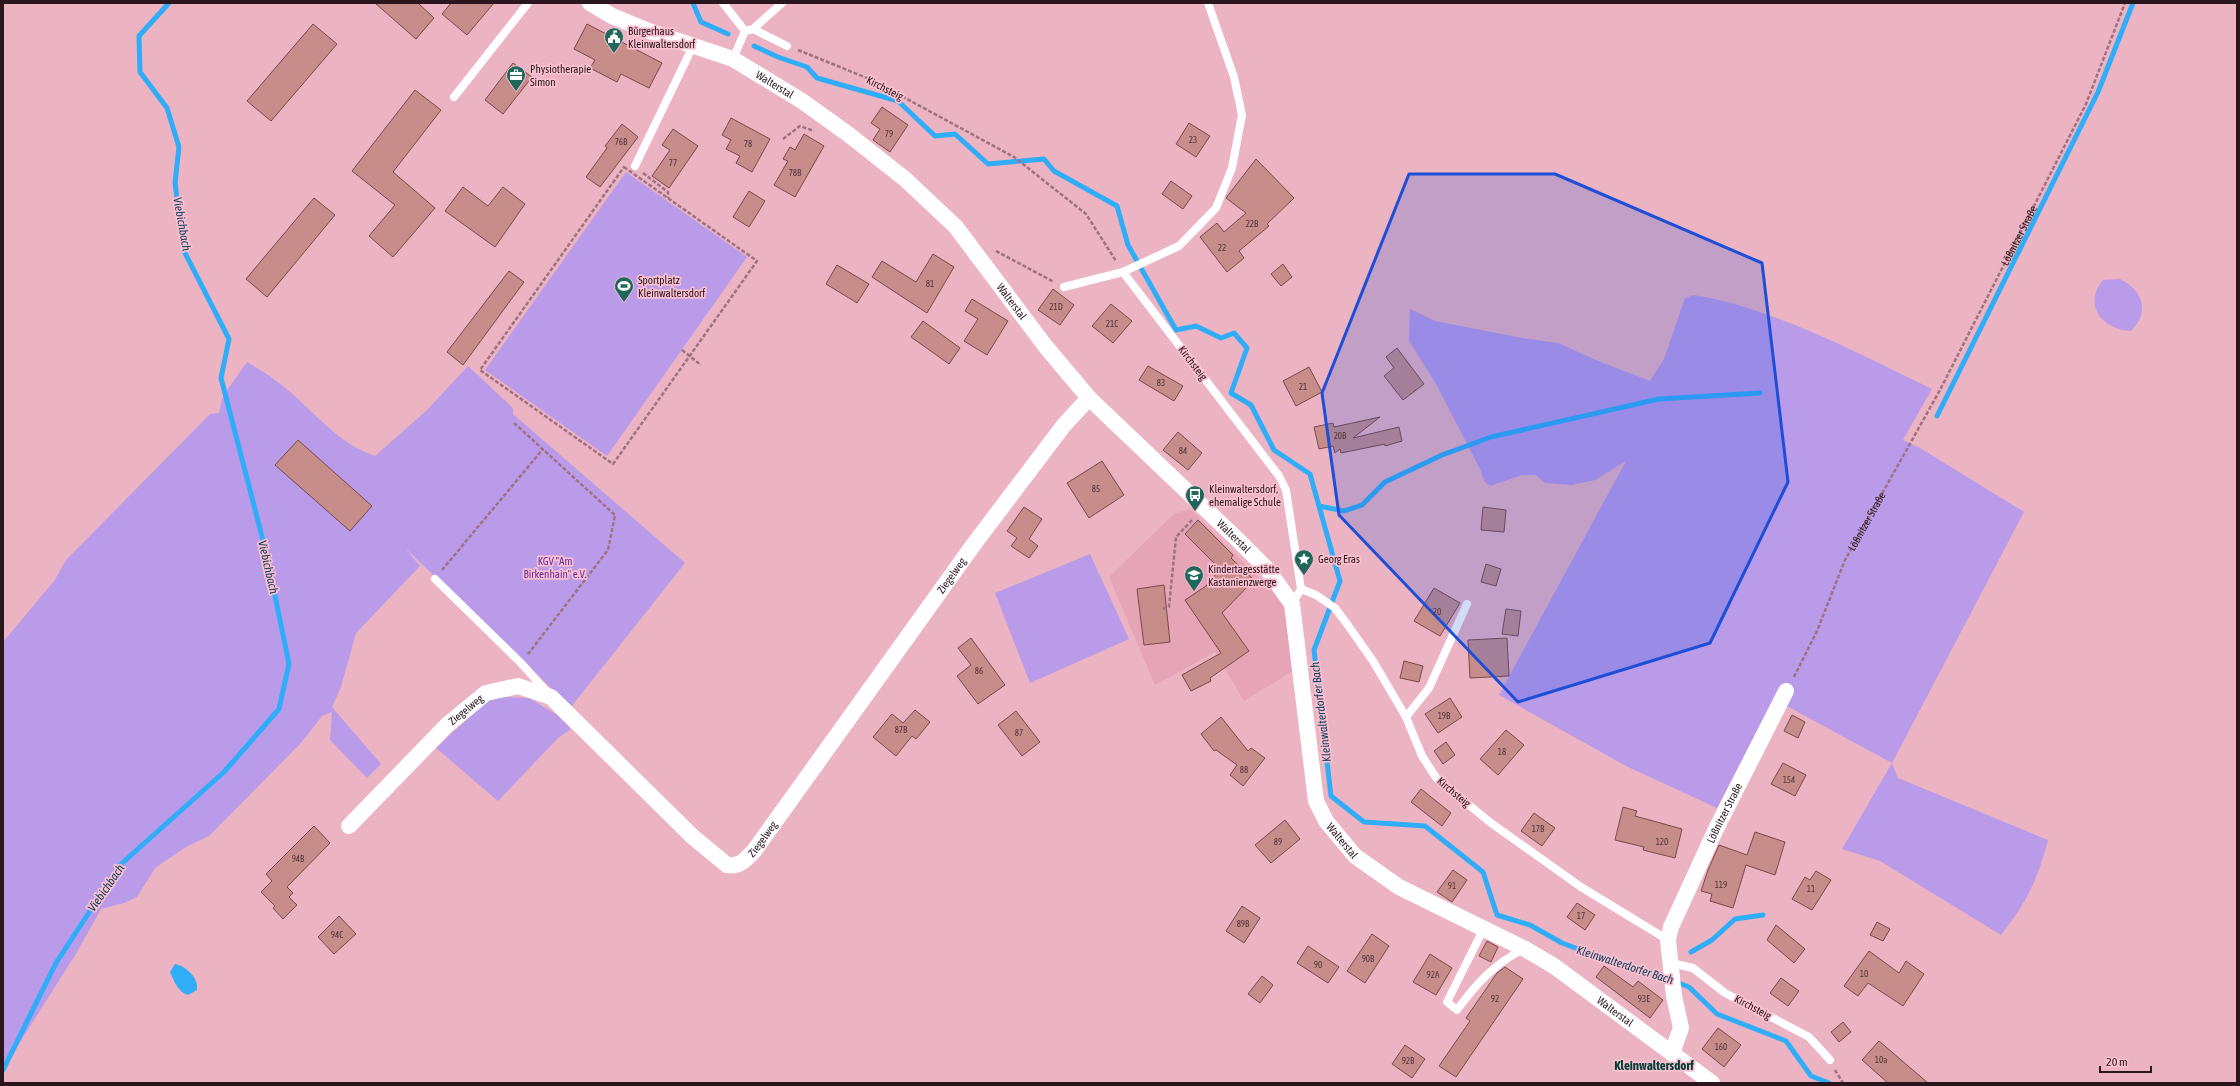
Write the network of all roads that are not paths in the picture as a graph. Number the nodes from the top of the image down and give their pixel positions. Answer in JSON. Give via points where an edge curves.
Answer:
{"nodes":[{"id":1,"x":528,"y":3,"type":"edge"},
{"id":2,"x":590,"y":3,"type":"edge"},
{"id":3,"x":723,"y":3,"type":"edge"},
{"id":4,"x":782,"y":3,"type":"edge"},
{"id":5,"x":1208,"y":3,"type":"edge"},
{"id":6,"x":749,"y":30,"type":"junction"},
{"id":7,"x":693,"y":46,"type":"junction"},
{"id":8,"x":787,"y":46,"type":"road end"},
{"id":9,"x":733,"y":58,"type":"junction"},
{"id":10,"x":454,"y":97,"type":"dead end"},
{"id":11,"x":635,"y":166,"type":"road end"},
{"id":12,"x":1126,"y":271,"type":"junction"},
{"id":13,"x":1064,"y":287,"type":"road end"},
{"id":14,"x":1089,"y":398,"type":"junction"},
{"id":15,"x":435,"y":579,"type":"road end"},
{"id":16,"x":1301,"y":589,"type":"junction"},
{"id":17,"x":1292,"y":604,"type":"junction"},
{"id":18,"x":1467,"y":604,"type":"dead end"},
{"id":19,"x":1786,"y":691,"type":"road end"},
{"id":20,"x":551,"y":697,"type":"junction"},
{"id":21,"x":1406,"y":717,"type":"junction"},
{"id":22,"x":349,"y":826,"type":"dead end"},
{"id":23,"x":1483,"y":930,"type":"junction"},
{"id":24,"x":1668,"y":940,"type":"junction"},
{"id":25,"x":1525,"y":949,"type":"junction"},
{"id":26,"x":1671,"y":968,"type":"junction"},
{"id":27,"x":1672,"y":1053,"type":"junction"},
{"id":28,"x":1830,"y":1060,"type":"dead end"},
{"id":29,"x":1712,"y":1083,"type":"edge"}],
"edges":[{"from":1,"to":10,"type":"lane"},
{"from":2,"to":7,"type":"street","name":"Walterstal","via":[[612,16]]},
{"from":3,"to":6,"type":"lane"},
{"from":4,"to":6,"type":"lane"},
{"from":5,"to":12,"type":"lane","via":[[1234,77],[1242,115],[1232,168],[1216,208],[1179,246]]},
{"from":6,"to":8,"type":"lane"},
{"from":6,"to":9,"type":"lane"},
{"from":7,"to":9,"type":"street","name":"Walterstal"},
{"from":7,"to":11,"type":"lane"},
{"from":9,"to":14,"type":"street","name":"Walterstal","via":[[802,101],[848,134],[905,179],[956,227],[1046,347]]},
{"from":12,"to":13,"type":"lane"},
{"from":12,"to":16,"type":"lane","name":"Kirchsteig","via":[[1279,476],[1286,490]]},
{"from":14,"to":17,"type":"street","name":"Walterstal","via":[[1267,569]]},
{"from":14,"to":20,"type":"street","name":"Ziegelweg","via":[[1064,424],[974,544],[754,851],[742,863],[727,865],[693,837]]},
{"from":15,"to":20,"type":"lane","via":[[521,663]]},
{"from":16,"to":17,"type":"lane"},
{"from":16,"to":21,"type":"lane","name":"Kirchsteig","via":[[1316,595],[1335,608],[1373,661]]},
{"from":17,"to":23,"type":"street","name":"Walterstal","via":[[1316,801],[1326,821],[1355,856],[1399,886]]},
{"from":18,"to":21,"type":"lane","via":[[1429,688]]},
{"from":19,"to":24,"type":"street","name":"Lößnitzer Straße","via":[[1716,829],[1671,927]]},
{"from":20,"to":22,"type":"street","name":"Ziegelweg","via":[[518,686],[486,694],[447,725]]},
{"from":21,"to":24,"type":"lane","name":"Kirchsteig","via":[[1422,756],[1437,779],[1491,823],[1581,887]]},
{"from":23,"to":25,"type":"street","name":"Walterstal"},
{"from":23,"to":25,"type":"lane","via":[[1447,1002],[1457,1010],[1494,968],[1506,958]]},
{"from":24,"to":26,"type":"street","name":"Lößnitzer Straße"},
{"from":25,"to":27,"type":"street","name":"Walterstal","via":[[1554,966]]},
{"from":26,"to":27,"type":"street","name":"Lößnitzer Straße","via":[[1681,1028]]},
{"from":26,"to":28,"type":"lane","name":"Kirchsteig","via":[[1693,968],[1725,992],[1809,1037]]},
{"from":27,"to":29,"type":"street","name":"Walterstal"}]}
